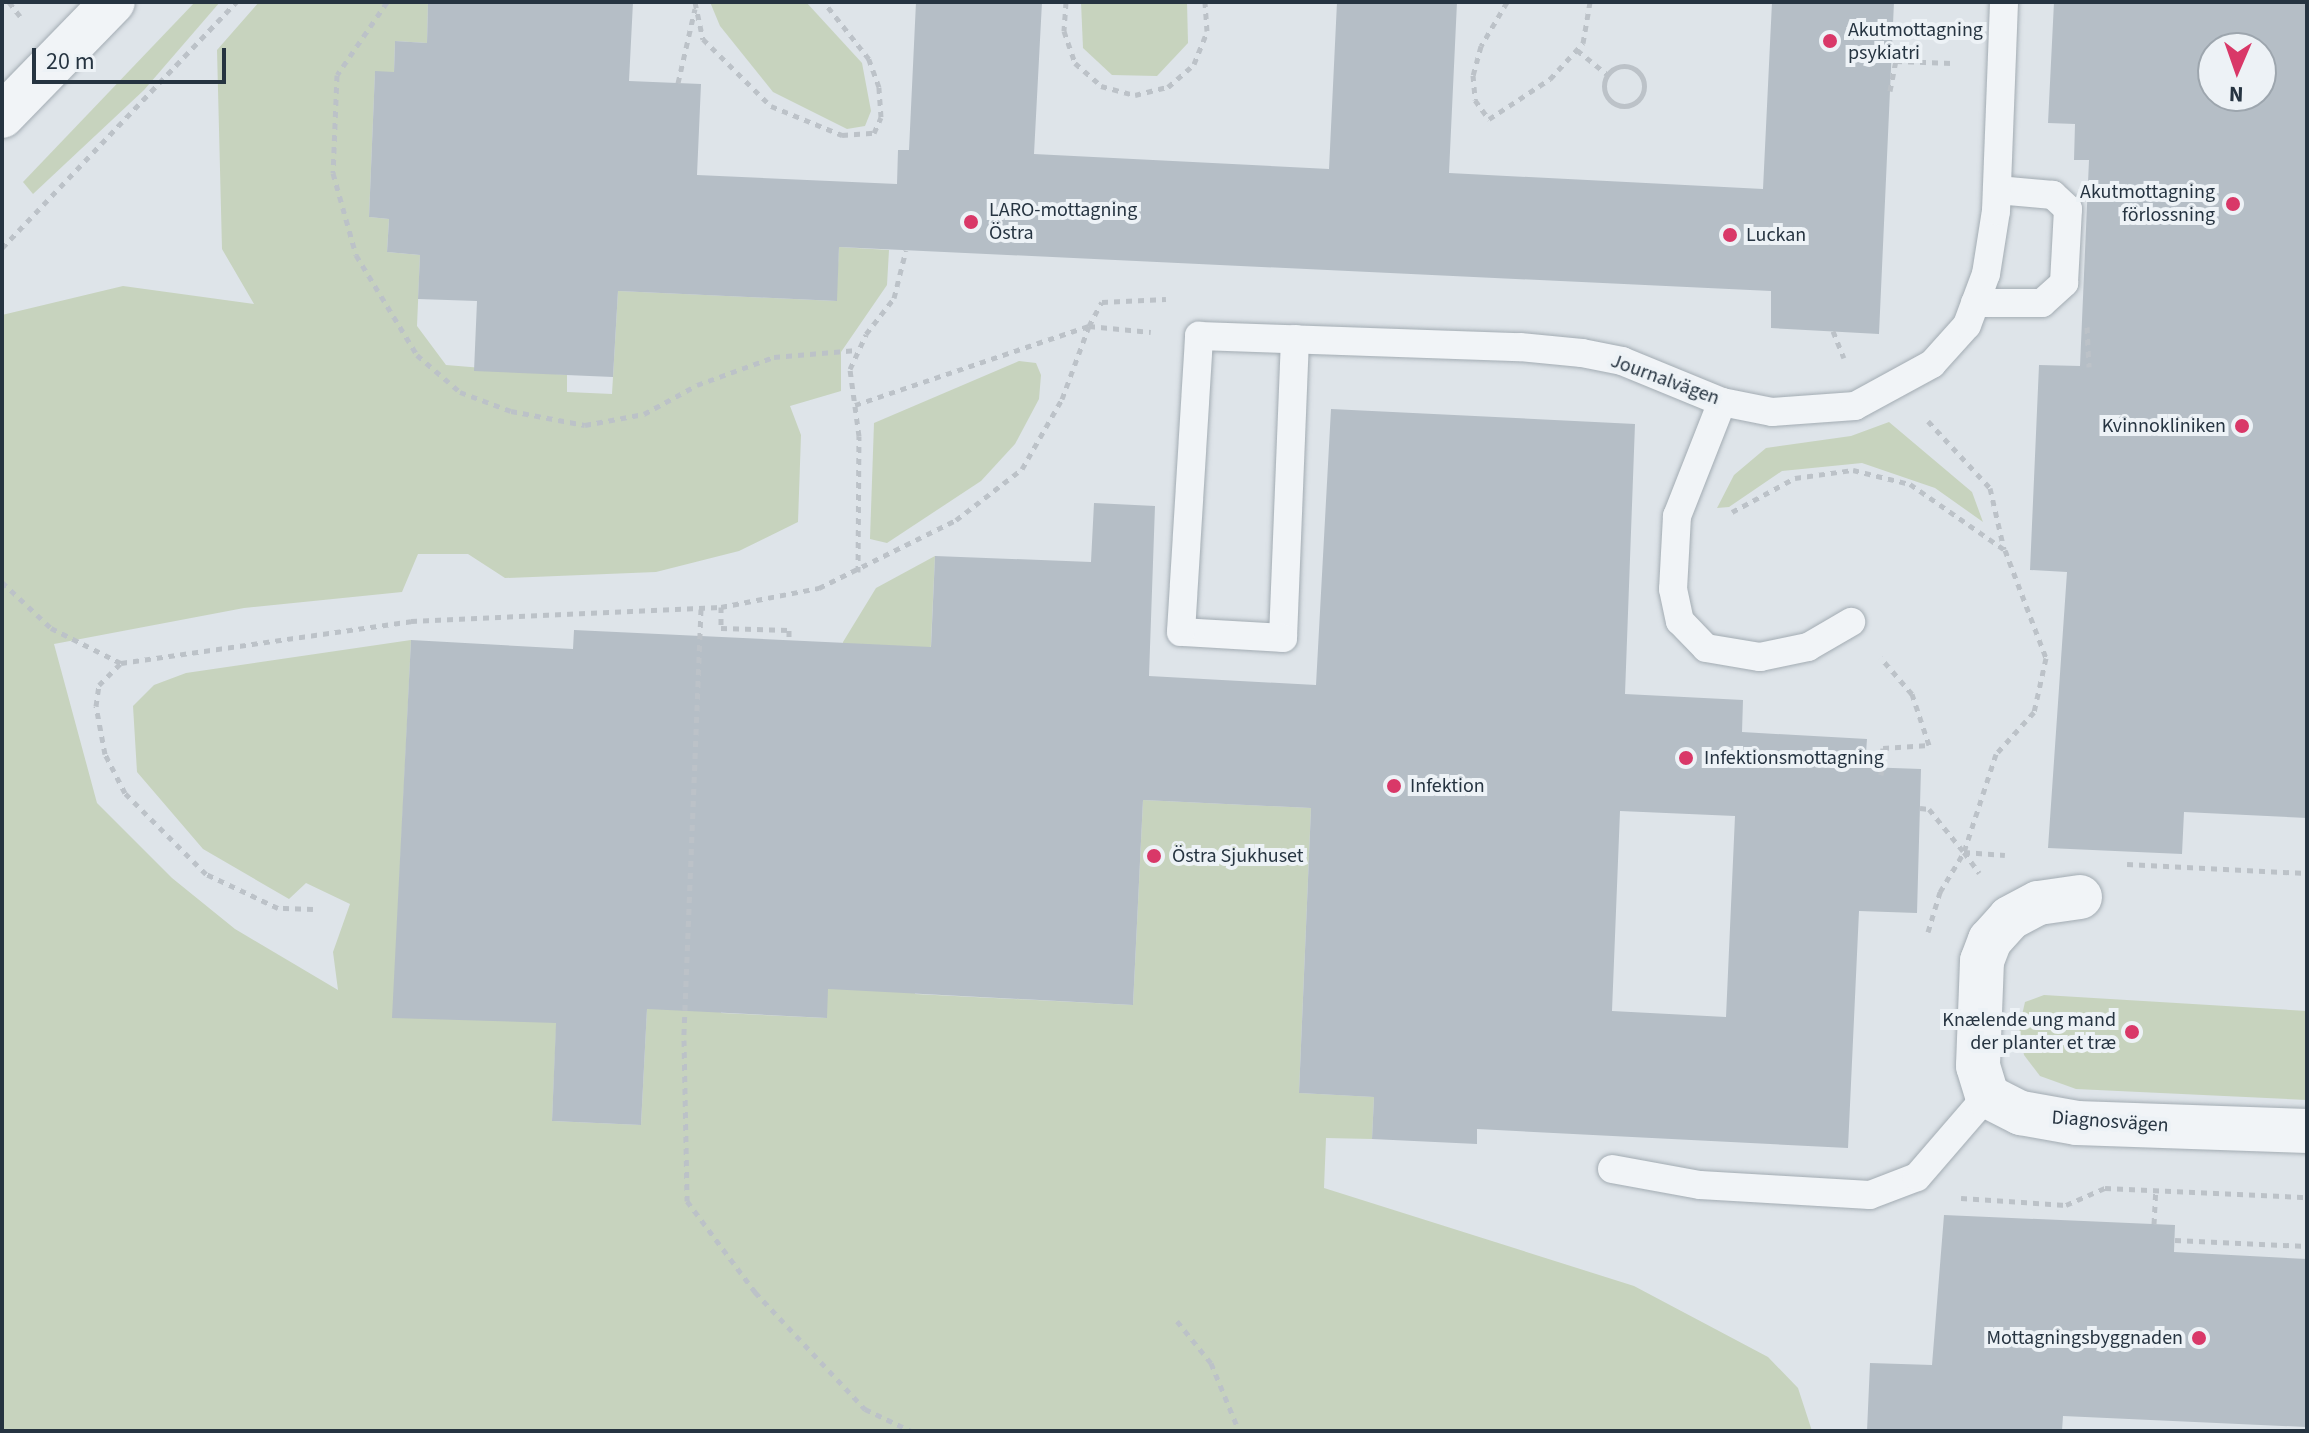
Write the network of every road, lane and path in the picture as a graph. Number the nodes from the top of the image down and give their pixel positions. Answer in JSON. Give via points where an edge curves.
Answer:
{"nodes":[{"id":1,"x":9,"y":2,"type":"edge"},
{"id":2,"x":113,"y":2,"type":"edge"},
{"id":3,"x":236,"y":2,"type":"edge"},
{"id":4,"x":387,"y":2,"type":"edge"},
{"id":5,"x":824,"y":2,"type":"edge"},
{"id":6,"x":1066,"y":2,"type":"edge"},
{"id":7,"x":1205,"y":2,"type":"edge"},
{"id":8,"x":1507,"y":2,"type":"edge"},
{"id":9,"x":1590,"y":2,"type":"edge"},
{"id":10,"x":2004,"y":2,"type":"edge"},
{"id":11,"x":695,"y":5,"type":"edge"},
{"id":12,"x":20,"y":16,"type":"dead end"},
{"id":13,"x":1577,"y":50,"type":"junction"},
{"id":14,"x":1961,"y":63,"type":"dead end"},
{"id":15,"x":1607,"y":74,"type":"junction"},
{"id":16,"x":678,"y":83,"type":"dead end"},
{"id":17,"x":1890,"y":91,"type":"dead end"},
{"id":18,"x":2,"y":116,"type":"edge"},
{"id":19,"x":1997,"y":190,"type":"junction"},
{"id":20,"x":2,"y":248,"type":"edge"},
{"id":21,"x":906,"y":250,"type":"dead end"},
{"id":22,"x":1122,"y":296,"type":"dead end"},
{"id":23,"x":1975,"y":303,"type":"junction"},
{"id":24,"x":1089,"y":326,"type":"junction"},
{"id":25,"x":1199,"y":336,"type":"junction"},
{"id":26,"x":1295,"y":339,"type":"junction"},
{"id":27,"x":857,"y":350,"type":"junction"},
{"id":28,"x":1722,"y":402,"type":"junction"},
{"id":29,"x":855,"y":405,"type":"junction"},
{"id":30,"x":1919,"y":410,"type":"dead end"},
{"id":31,"x":1674,"y":546,"type":"junction"},
{"id":32,"x":2005,"y":550,"type":"junction"},
{"id":33,"x":858,"y":572,"type":"junction"},
{"id":34,"x":2,"y":582,"type":"edge"},
{"id":35,"x":721,"y":607,"type":"junction"},
{"id":36,"x":701,"y":609,"type":"junction"},
{"id":37,"x":1851,"y":622,"type":"dead end"},
{"id":38,"x":789,"y":639,"type":"dead end"},
{"id":39,"x":121,"y":663,"type":"junction"},
{"id":40,"x":1912,"y":694,"type":"dead end"},
{"id":41,"x":1881,"y":775,"type":"dead end"},
{"id":42,"x":1920,"y":808,"type":"dead end"},
{"id":43,"x":1964,"y":852,"type":"junction"},
{"id":44,"x":2023,"y":856,"type":"dead end"},
{"id":45,"x":2111,"y":863,"type":"dead end"},
{"id":46,"x":2307,"y":873,"type":"edge"},
{"id":47,"x":2080,"y":897,"type":"dead end"},
{"id":48,"x":313,"y":909,"type":"dead end"},
{"id":49,"x":2010,"y":918,"type":"junction"},
{"id":50,"x":1927,"y":936,"type":"dead end"},
{"id":51,"x":1987,"y":1096,"type":"junction"},
{"id":52,"x":2307,"y":1131,"type":"edge"},
{"id":53,"x":1612,"y":1169,"type":"dead end"},
{"id":54,"x":1917,"y":1177,"type":"junction"},
{"id":55,"x":2156,"y":1190,"type":"junction"},
{"id":56,"x":2307,"y":1197,"type":"edge"},
{"id":57,"x":2154,"y":1224,"type":"dead end"},
{"id":58,"x":2175,"y":1240,"type":"dead end"},
{"id":59,"x":2307,"y":1246,"type":"edge"},
{"id":60,"x":1177,"y":1321,"type":"dead end"},
{"id":61,"x":911,"y":1431,"type":"edge"},
{"id":62,"x":1239,"y":1431,"type":"edge"}],
"edges":[{"from":1,"to":12,"type":"path"},
{"from":2,"to":18,"type":"street"},
{"from":3,"to":20,"type":"path"},
{"from":4,"to":27,"type":"path","via":[[337,75],[333,173],[356,255],[417,355],[460,392],[511,411],[585,425],[644,414],[697,385],[774,357]]},
{"from":5,"to":11,"type":"path","via":[[869,59],[879,87],[881,117],[874,133],[842,135],[771,106],[703,39]]},
{"from":6,"to":7,"type":"path","via":[[1064,31],[1075,63],[1101,86],[1135,95],[1168,87],[1194,64],[1207,31]]},
{"from":8,"to":13,"type":"path","via":[[1481,46],[1473,75],[1475,100],[1489,119],[1550,79]]},
{"from":9,"to":13,"type":"path","via":[[1587,32]]},
{"from":10,"to":19,"type":"lane","name":"Journalvägen"},
{"from":11,"to":16,"type":"path"},
{"from":13,"to":15,"type":"path"},
{"from":14,"to":17,"type":"path","via":[[1896,61]]},
{"from":15,"to":15,"type":"path","via":[[1603,86],[1611,101],[1628,105],[1639,99],[1643,82],[1633,68],[1622,65]]},
{"from":19,"to":23,"type":"lane","name":"Journalvägen"},
{"from":19,"to":23,"type":"lane","via":[[2053,195],[2068,209],[2064,283],[2042,303]]},
{"from":21,"to":27,"type":"path","via":[[894,298]]},
{"from":22,"to":24,"type":"path","via":[[1102,302]]},
{"from":23,"to":28,"type":"lane","name":"Journalvägen","via":[[1967,325],[1932,364],[1855,406],[1772,412]]},
{"from":24,"to":25,"type":"path"},
{"from":24,"to":29,"type":"path"},
{"from":24,"to":33,"type":"path","via":[[1062,399],[1022,469],[956,520]]},
{"from":25,"to":26,"type":"lane","name":"Journalvägen"},
{"from":25,"to":26,"type":"lane","via":[[1181,632],[1283,638]]},
{"from":26,"to":28,"type":"lane","name":"Journalvägen","via":[[1582,353],[1622,361]]},
{"from":27,"to":29,"type":"path","via":[[850,369]]},
{"from":28,"to":31,"type":"lane","via":[[1685,492]]},
{"from":29,"to":33,"type":"path"},
{"from":30,"to":32,"type":"path","via":[[1990,488]]},
{"from":31,"to":32,"type":"path","via":[[1707,534],[1745,500],[1795,478],[1853,470],[1910,484]]},
{"from":31,"to":37,"type":"lane","via":[[1680,621],[1706,648],[1760,657],[1808,647]]},
{"from":32,"to":43,"type":"path","via":[[2046,658],[2034,712],[1996,754]]},
{"from":33,"to":35,"type":"path","via":[[773,602]]},
{"from":34,"to":39,"type":"path","via":[[51,628]]},
{"from":35,"to":36,"type":"path"},
{"from":35,"to":38,"type":"path","via":[[721,628],[789,630]]},
{"from":36,"to":39,"type":"path","via":[[411,621]]},
{"from":36,"to":61,"type":"path","via":[[684,1040],[687,1201],[755,1292],[865,1409]]},
{"from":39,"to":48,"type":"path","via":[[99,685],[96,706],[105,754],[125,793],[206,874],[278,908]]},
{"from":40,"to":41,"type":"path","via":[[1929,745],[1883,748]]},
{"from":42,"to":43,"type":"path","via":[[1929,809]]},
{"from":43,"to":44,"type":"path"},
{"from":43,"to":49,"type":"path"},
{"from":43,"to":50,"type":"path","via":[[1940,892]]},
{"from":45,"to":46,"type":"path"},
{"from":47,"to":49,"type":"street","via":[[2038,903]]},
{"from":49,"to":51,"type":"street","via":[[1982,961],[1978,1066]]},
{"from":51,"to":52,"type":"street","name":"Diagnosvägen","via":[[2021,1113],[2077,1123]]},
{"from":51,"to":54,"type":"lane"},
{"from":53,"to":54,"type":"lane","via":[[1700,1185],[1870,1195]]},
{"from":54,"to":55,"type":"path","via":[[1969,1202],[2066,1205],[2105,1188]]},
{"from":55,"to":56,"type":"path"},
{"from":55,"to":57,"type":"path"},
{"from":58,"to":59,"type":"path"},
{"from":60,"to":62,"type":"path","via":[[1211,1363]]}]}
